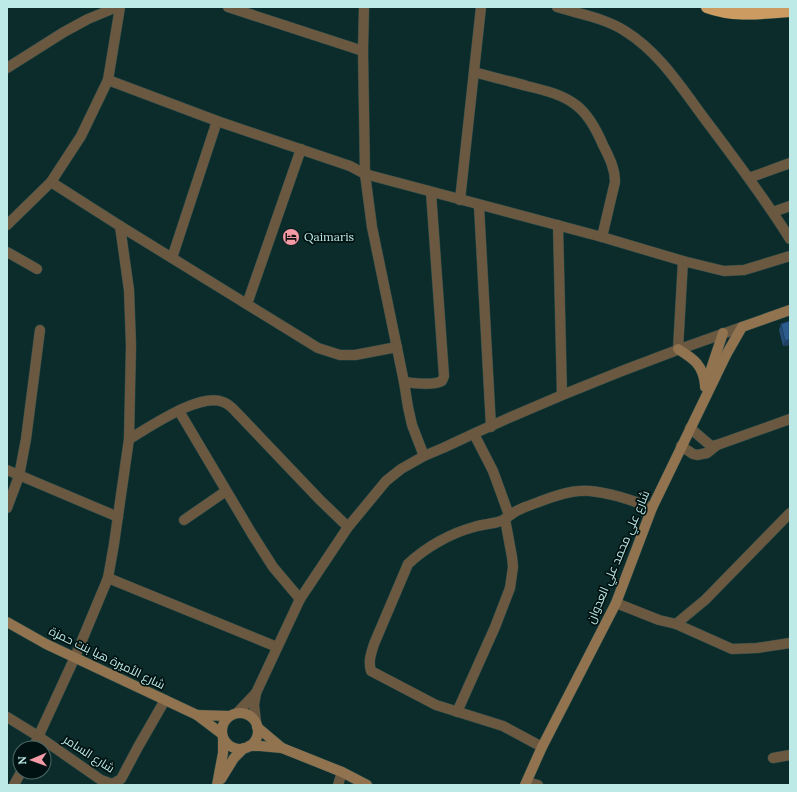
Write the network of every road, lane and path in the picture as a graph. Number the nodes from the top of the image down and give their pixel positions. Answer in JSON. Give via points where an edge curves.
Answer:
{"nodes":[{"id":1,"x":118,"y":7,"type":"edge"},
{"id":2,"x":228,"y":7,"type":"edge"},
{"id":3,"x":364,"y":7,"type":"edge"},
{"id":4,"x":482,"y":7,"type":"edge"},
{"id":5,"x":557,"y":7,"type":"edge"},
{"id":6,"x":707,"y":7,"type":"edge"},
{"id":7,"x":790,"y":11,"type":"edge"},
{"id":8,"x":362,"y":51,"type":"junction"},
{"id":9,"x":7,"y":68,"type":"edge"},
{"id":10,"x":474,"y":72,"type":"junction"},
{"id":11,"x":108,"y":80,"type":"junction"},
{"id":12,"x":217,"y":121,"type":"junction"},
{"id":13,"x":301,"y":149,"type":"junction"},
{"id":14,"x":790,"y":163,"type":"edge"},
{"id":15,"x":365,"y":174,"type":"junction"},
{"id":16,"x":749,"y":178,"type":"junction"},
{"id":17,"x":51,"y":182,"type":"junction"},
{"id":18,"x":431,"y":192,"type":"junction"},
{"id":19,"x":460,"y":200,"type":"junction"},
{"id":20,"x":479,"y":206,"type":"junction"},
{"id":21,"x":790,"y":206,"type":"edge"},
{"id":22,"x":773,"y":212,"type":"junction"},
{"id":23,"x":7,"y":225,"type":"edge"},
{"id":24,"x":558,"y":225,"type":"junction"},
{"id":25,"x":120,"y":226,"type":"junction"},
{"id":26,"x":602,"y":237,"type":"junction"},
{"id":27,"x":790,"y":239,"type":"edge"},
{"id":28,"x":7,"y":252,"type":"edge"},
{"id":29,"x":790,"y":256,"type":"edge"},
{"id":30,"x":172,"y":258,"type":"junction"},
{"id":31,"x":683,"y":261,"type":"junction"},
{"id":32,"x":37,"y":269,"type":"dead end"},
{"id":33,"x":247,"y":304,"type":"junction"},
{"id":34,"x":790,"y":310,"type":"edge"},
{"id":35,"x":742,"y":327,"type":"junction"},
{"id":36,"x":40,"y":330,"type":"dead end"},
{"id":37,"x":723,"y":333,"type":"junction"},
{"id":38,"x":397,"y":347,"type":"junction"},
{"id":39,"x":678,"y":348,"type":"junction"},
{"id":40,"x":404,"y":382,"type":"junction"},
{"id":41,"x":705,"y":387,"type":"junction"},
{"id":42,"x":562,"y":396,"type":"junction"},
{"id":43,"x":702,"y":403,"type":"junction"},
{"id":44,"x":179,"y":411,"type":"junction"},
{"id":45,"x":790,"y":419,"type":"edge"},
{"id":46,"x":491,"y":427,"type":"junction"},
{"id":47,"x":690,"y":428,"type":"junction"},
{"id":48,"x":474,"y":434,"type":"junction"},
{"id":49,"x":129,"y":438,"type":"junction"},
{"id":50,"x":717,"y":445,"type":"junction"},
{"id":51,"x":681,"y":446,"type":"junction"},
{"id":52,"x":424,"y":456,"type":"junction"},
{"id":53,"x":7,"y":470,"type":"edge"},
{"id":54,"x":19,"y":476,"type":"junction"},
{"id":55,"x":226,"y":491,"type":"junction"},
{"id":56,"x":7,"y":508,"type":"edge"},
{"id":57,"x":652,"y":508,"type":"junction"},
{"id":58,"x":790,"y":513,"type":"edge"},
{"id":59,"x":118,"y":517,"type":"junction"},
{"id":60,"x":507,"y":517,"type":"junction"},
{"id":61,"x":184,"y":520,"type":"dead end"},
{"id":62,"x":348,"y":527,"type":"junction"},
{"id":63,"x":108,"y":578,"type":"junction"},
{"id":64,"x":300,"y":600,"type":"junction"},
{"id":65,"x":616,"y":603,"type":"junction"},
{"id":66,"x":7,"y":622,"type":"edge"},
{"id":67,"x":676,"y":624,"type":"junction"},
{"id":68,"x":790,"y":643,"type":"edge"},
{"id":69,"x":277,"y":647,"type":"junction"},
{"id":70,"x":75,"y":657,"type":"junction"},
{"id":71,"x":256,"y":693,"type":"junction"},
{"id":72,"x":166,"y":700,"type":"junction"},
{"id":73,"x":457,"y":712,"type":"junction"},
{"id":74,"x":233,"y":714,"type":"junction"},
{"id":75,"x":197,"y":715,"type":"junction"},
{"id":76,"x":7,"y":717,"type":"edge"},
{"id":77,"x":256,"y":725,"type":"junction"},
{"id":78,"x":38,"y":736,"type":"junction"},
{"id":79,"x":222,"y":736,"type":"junction"},
{"id":80,"x":36,"y":740,"type":"edge"},
{"id":81,"x":247,"y":747,"type":"junction"},
{"id":82,"x":542,"y":747,"type":"junction"},
{"id":83,"x":282,"y":748,"type":"junction"},
{"id":84,"x":790,"y":755,"type":"edge"},
{"id":85,"x":773,"y":758,"type":"dead end"},
{"id":86,"x":342,"y":772,"type":"junction"},
{"id":87,"x":526,"y":783,"type":"edge"},
{"id":88,"x":218,"y":784,"type":"edge"},
{"id":89,"x":338,"y":785,"type":"edge"},
{"id":90,"x":367,"y":785,"type":"edge"},
{"id":91,"x":538,"y":785,"type":"edge"}],
"edges":[{"from":1,"to":9,"type":"street","via":[[64,32]]},
{"from":1,"to":11,"type":"street"},
{"from":2,"to":8,"type":"street"},
{"from":3,"to":8,"type":"street"},
{"from":4,"to":10,"type":"street"},
{"from":5,"to":16,"type":"street","via":[[619,26],[638,40],[660,60]]},
{"from":6,"to":7,"type":"highway","via":[[738,14]]},
{"from":8,"to":15,"type":"street"},
{"from":10,"to":19,"type":"street"},
{"from":10,"to":26,"type":"street","via":[[549,92],[569,100],[583,112],[596,130],[615,174]]},
{"from":11,"to":12,"type":"street"},
{"from":11,"to":17,"type":"street","via":[[81,136]]},
{"from":12,"to":13,"type":"street"},
{"from":12,"to":30,"type":"street"},
{"from":13,"to":15,"type":"street"},
{"from":13,"to":33,"type":"street"},
{"from":14,"to":16,"type":"street"},
{"from":15,"to":18,"type":"street"},
{"from":15,"to":38,"type":"street","via":[[372,227]]},
{"from":16,"to":22,"type":"street"},
{"from":17,"to":23,"type":"street"},
{"from":17,"to":25,"type":"street"},
{"from":18,"to":19,"type":"street"},
{"from":18,"to":40,"type":"street","via":[[444,376],[442,381],[432,383]]},
{"from":19,"to":20,"type":"street"},
{"from":20,"to":24,"type":"street"},
{"from":20,"to":46,"type":"street"},
{"from":21,"to":22,"type":"street"},
{"from":22,"to":27,"type":"street"},
{"from":24,"to":26,"type":"street"},
{"from":24,"to":42,"type":"street"},
{"from":25,"to":30,"type":"street"},
{"from":25,"to":49,"type":"street","via":[[130,290]]},
{"from":26,"to":31,"type":"street"},
{"from":28,"to":32,"type":"street"},
{"from":29,"to":31,"type":"street","via":[[734,271]]},
{"from":30,"to":33,"type":"street"},
{"from":31,"to":39,"type":"street"},
{"from":33,"to":38,"type":"street","via":[[328,352],[355,355]]},
{"from":34,"to":35,"type":"street"},
{"from":35,"to":37,"type":"street"},
{"from":35,"to":43,"type":"street","name":"شارع علي محمد علي العدوان"},
{"from":36,"to":54,"type":"street"},
{"from":37,"to":39,"type":"street"},
{"from":37,"to":41,"type":"street","name":"شارع علي محمد علي العدوان"},
{"from":38,"to":40,"type":"street"},
{"from":39,"to":41,"type":"street","via":[[696,362],[704,374]]},
{"from":39,"to":42,"type":"street"},
{"from":40,"to":52,"type":"street","via":[[412,425]]},
{"from":41,"to":43,"type":"street","name":"شارع علي محمد علي العدوان"},
{"from":42,"to":46,"type":"street"},
{"from":43,"to":47,"type":"street","name":"شارع علي محمد علي العدوان"},
{"from":44,"to":49,"type":"street"},
{"from":44,"to":55,"type":"street"},
{"from":44,"to":62,"type":"street","via":[[210,400],[218,400],[229,405]]},
{"from":45,"to":50,"type":"street"},
{"from":46,"to":48,"type":"street"},
{"from":47,"to":50,"type":"street","via":[[711,446]]},
{"from":47,"to":51,"type":"street","name":"شارع علي محمد علي العدوان"},
{"from":48,"to":52,"type":"street"},
{"from":48,"to":60,"type":"street","via":[[493,471]]},
{"from":49,"to":59,"type":"street"},
{"from":50,"to":51,"type":"street","via":[[707,453],[697,455]]},
{"from":51,"to":57,"type":"street","name":"شارع علي محمد علي العدوان"},
{"from":52,"to":62,"type":"street","via":[[386,481]]},
{"from":53,"to":54,"type":"street"},
{"from":54,"to":56,"type":"street"},
{"from":54,"to":59,"type":"street"},
{"from":55,"to":61,"type":"street"},
{"from":55,"to":64,"type":"street","via":[[273,567]]},
{"from":57,"to":60,"type":"street","via":[[628,498],[589,491],[556,496]]},
{"from":57,"to":65,"type":"street","name":"شارع علي محمد علي العدوان"},
{"from":58,"to":67,"type":"street","via":[[704,600]]},
{"from":59,"to":63,"type":"street"},
{"from":60,"to":73,"type":"street","via":[[513,562],[510,588]]},
{"from":60,"to":73,"type":"street","via":[[453,535],[433,545],[408,564],[370,657],[371,671],[436,705]]},
{"from":62,"to":64,"type":"street"},
{"from":63,"to":69,"type":"street"},
{"from":63,"to":70,"type":"street"},
{"from":64,"to":69,"type":"street"},
{"from":65,"to":67,"type":"street"},
{"from":65,"to":82,"type":"street","name":"شارع علي محمد علي العدوان"},
{"from":66,"to":70,"type":"street","name":"شارع الأميرة هيا بنت حمزة"},
{"from":67,"to":68,"type":"street","via":[[732,649]]},
{"from":69,"to":71,"type":"street"},
{"from":70,"to":72,"type":"street","name":"شارع الأميرة هيا بنت حمزة"},
{"from":70,"to":78,"type":"street"},
{"from":71,"to":74,"type":"street"},
{"from":71,"to":77,"type":"street"},
{"from":72,"to":75,"type":"street","name":"شارع الأميرة هيا بنت حمزة"},
{"from":72,"to":78,"type":"street","name":"شارع السامر","via":[[121,780],[115,784],[101,780]]},
{"from":73,"to":82,"type":"street","via":[[503,726]]},
{"from":74,"to":75,"type":"street","name":"شارع الأميرة هيا بنت حمزة"},
{"from":74,"to":77,"type":"street","via":[[248,714]]},
{"from":74,"to":79,"type":"street","via":[[223,724]]},
{"from":75,"to":79,"type":"street","name":"شارع الأميرة هيا بنت حمزة"},
{"from":76,"to":78,"type":"street","name":"شارع السامر"},
{"from":77,"to":81,"type":"street","via":[[256,738]]},
{"from":77,"to":83,"type":"street"},
{"from":78,"to":80,"type":"street"},
{"from":79,"to":81,"type":"street","via":[[234,748]]},
{"from":79,"to":88,"type":"street","via":[[223,753]]},
{"from":81,"to":83,"type":"street"},
{"from":81,"to":88,"type":"street","via":[[234,758]]},
{"from":82,"to":87,"type":"street","name":"شارع علي محمد علي العدوان"},
{"from":83,"to":86,"type":"street"},
{"from":84,"to":85,"type":"street"},
{"from":86,"to":89,"type":"street"},
{"from":86,"to":90,"type":"street"},
{"from":87,"to":91,"type":"street"}]}
